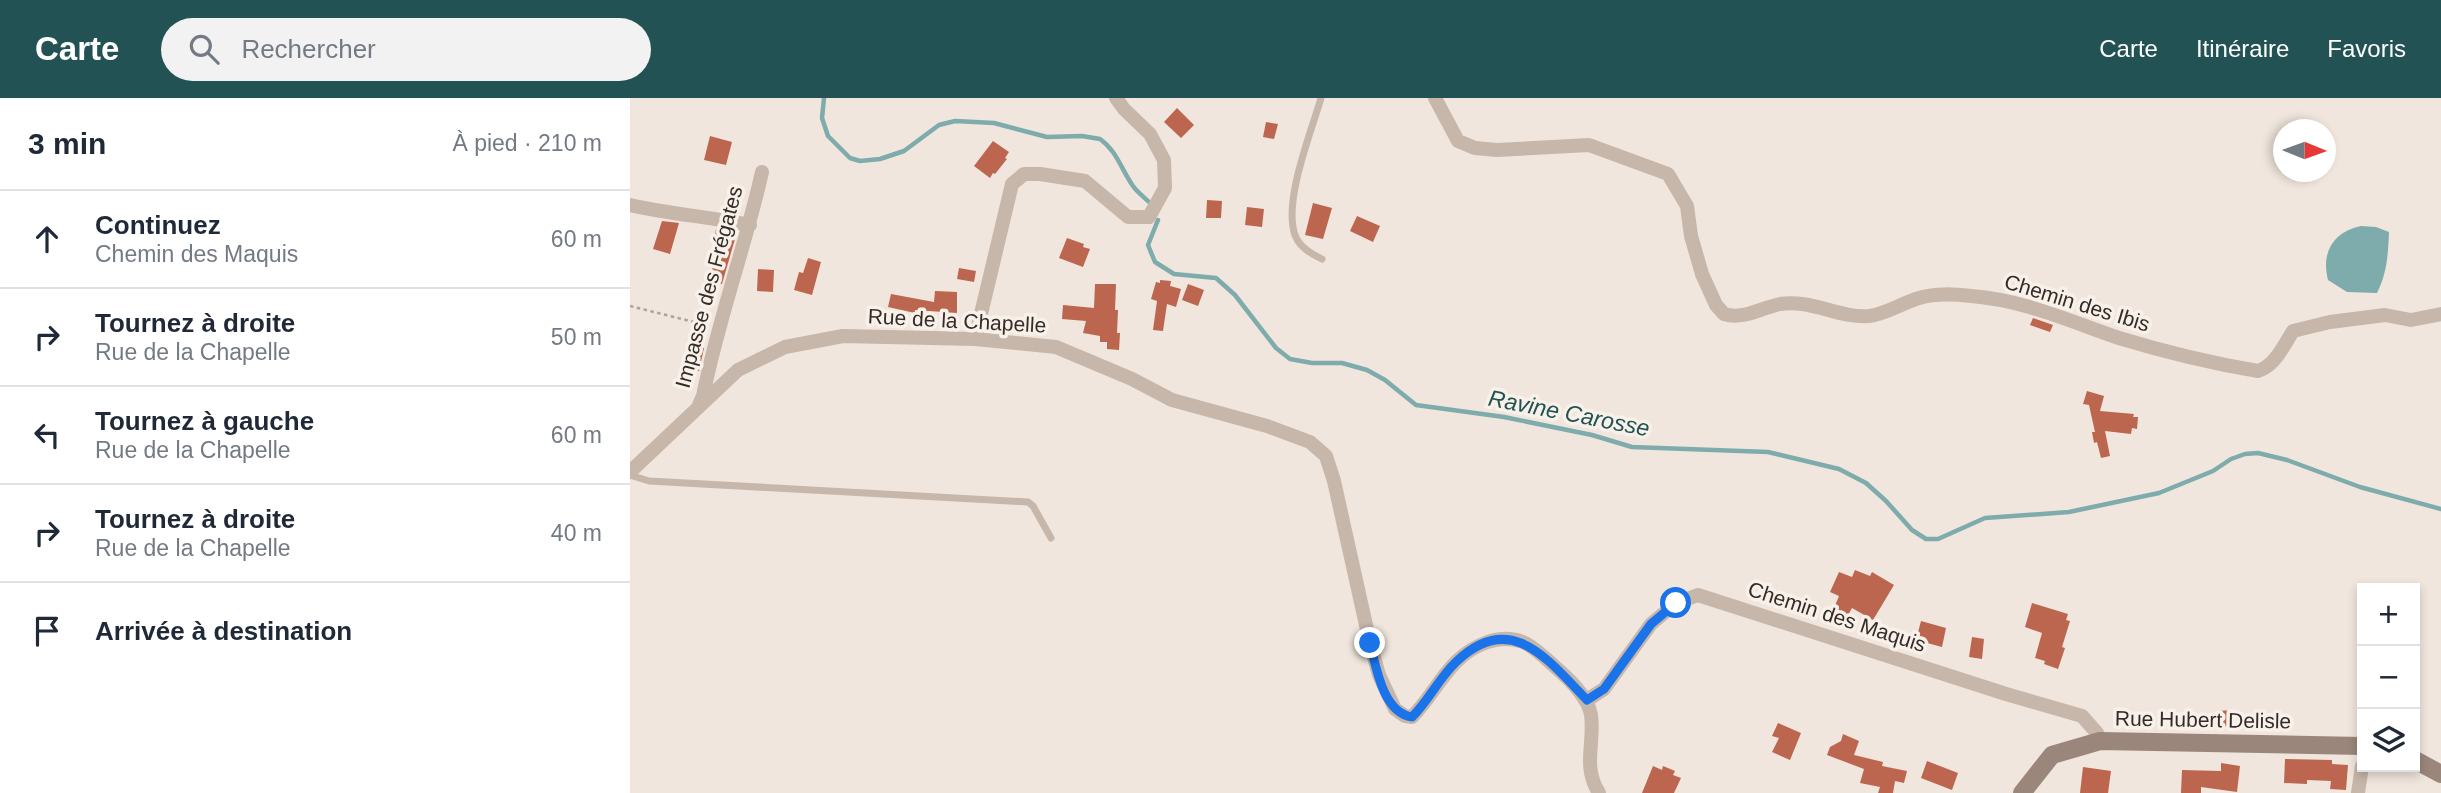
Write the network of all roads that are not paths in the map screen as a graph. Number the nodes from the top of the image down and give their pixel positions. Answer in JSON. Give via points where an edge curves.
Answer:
{"nodes":[{"id":1,"x":1116,"y":98,"type":"edge"},
{"id":2,"x":1321,"y":98,"type":"edge"},
{"id":3,"x":1435,"y":98,"type":"edge"},
{"id":4,"x":762,"y":172,"type":"dead end"},
{"id":5,"x":630,"y":205,"type":"edge"},
{"id":6,"x":750,"y":225,"type":"junction"},
{"id":7,"x":1322,"y":259,"type":"dead end"},
{"id":8,"x":2441,"y":314,"type":"edge"},
{"id":9,"x":975,"y":339,"type":"junction"},
{"id":10,"x":696,"y":412,"type":"junction"},
{"id":11,"x":630,"y":474,"type":"edge"},
{"id":12,"x":1051,"y":538,"type":"dead end"},
{"id":13,"x":1587,"y":700,"type":"junction"},
{"id":14,"x":2100,"y":741,"type":"junction"},
{"id":15,"x":2357,"y":746,"type":"edge"},
{"id":16,"x":2420,"y":763,"type":"edge"},
{"id":17,"x":2361,"y":772,"type":"edge"},
{"id":18,"x":2441,"y":774,"type":"edge"},
{"id":19,"x":1599,"y":793,"type":"edge"},
{"id":20,"x":2022,"y":793,"type":"edge"},
{"id":21,"x":2358,"y":793,"type":"edge"}],
"edges":[{"from":1,"to":9,"type":"street","via":[[1150,134],[1164,160],[1165,188],[1149,216],[1128,217],[1085,181],[1024,174],[1012,184]]},
{"from":2,"to":7,"type":"lane","via":[[1292,198],[1295,235],[1308,252]]},
{"from":3,"to":8,"type":"street","name":"Chemin des Ibis","via":[[1458,141],[1475,149],[1589,145],[1668,174],[1687,206],[1690,236],[1711,294],[1724,314],[1733,317],[1780,304],[1807,303],[1866,316],[1934,294],[2004,299],[2168,353],[2258,371],[2274,360],[2293,331],[2385,315],[2411,320]]},
{"from":4,"to":6,"type":"street","name":"Impasse des Frégates"},
{"from":5,"to":6,"type":"street"},
{"from":6,"to":10,"type":"street","name":"Impasse des Frégates"},
{"from":9,"to":10,"type":"street","name":"Rue de la Chapelle","via":[[843,337],[785,347],[738,370]]},
{"from":9,"to":13,"type":"street","name":"Rue de la Chapelle","via":[[1055,347],[1172,400],[1310,442],[1326,456],[1379,675],[1395,709],[1405,716],[1412,717],[1423,706],[1456,662],[1480,644],[1502,639],[1524,642]]},
{"from":10,"to":11,"type":"street","name":"Rue de la Chapelle"},
{"from":11,"to":12,"type":"lane","via":[[649,481],[1027,502]]},
{"from":13,"to":14,"type":"street","name":"Chemin des Maquis","via":[[1604,689],[1651,624],[1676,603],[1698,595],[2082,716]]},
{"from":13,"to":19,"type":"street","via":[[1591,781]]},
{"from":14,"to":15,"type":"main road","name":"Rue Hubert Delisle"},
{"from":14,"to":20,"type":"main road","name":"Rue Hubert Delisle","via":[[2052,755]]},
{"from":16,"to":18,"type":"main road"},
{"from":17,"to":21,"type":"street"}]}
